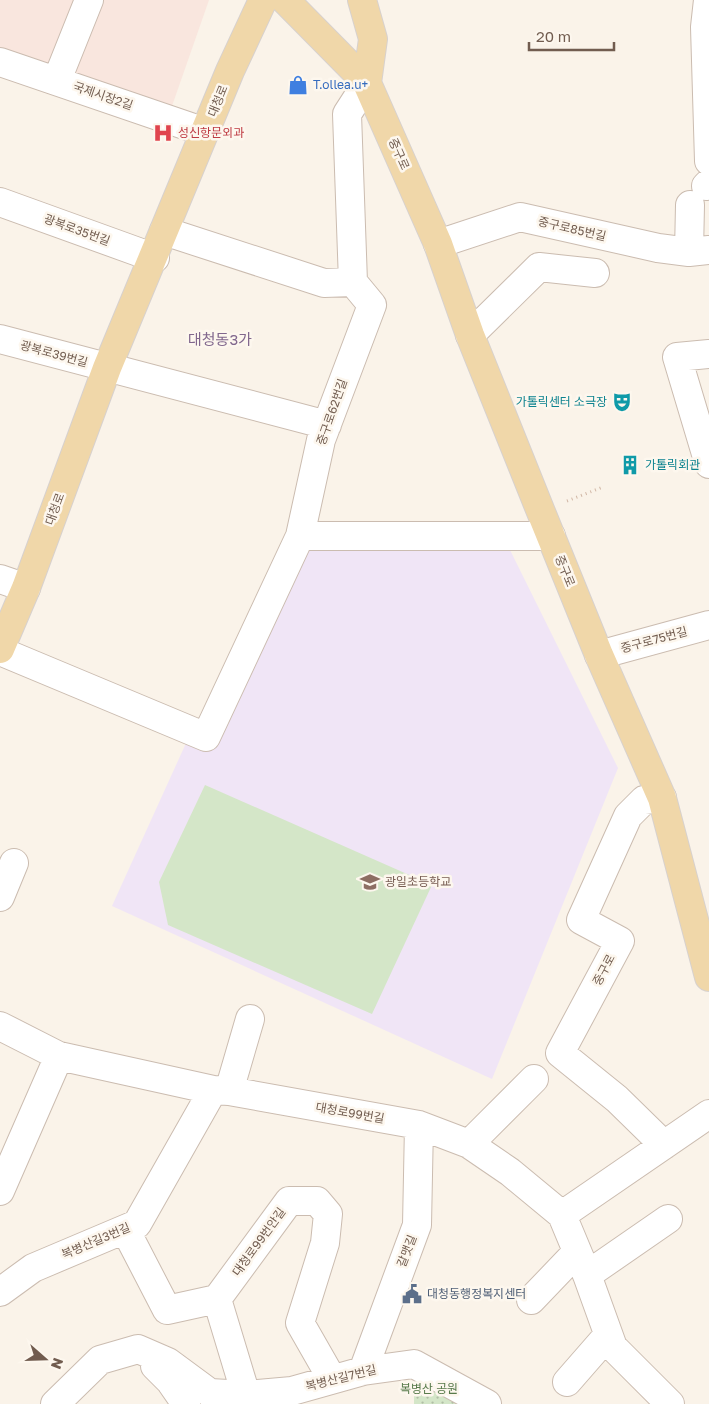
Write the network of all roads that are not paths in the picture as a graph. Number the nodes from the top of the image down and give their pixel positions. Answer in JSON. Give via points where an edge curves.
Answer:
{"nodes":[{"id":1,"x":88,"y":0,"type":"edge"},
{"id":2,"x":263,"y":0,"type":"edge"},
{"id":3,"x":285,"y":0,"type":"edge"},
{"id":4,"x":362,"y":0,"type":"edge"},
{"id":5,"x":708,"y":0,"type":"edge"},
{"id":6,"x":0,"y":62,"type":"edge"},
{"id":7,"x":57,"y":80,"type":"junction"},
{"id":8,"x":367,"y":83,"type":"junction"},
{"id":9,"x":205,"y":132,"type":"junction"},
{"id":10,"x":704,"y":184,"type":"edge"},
{"id":11,"x":0,"y":202,"type":"edge"},
{"id":12,"x":164,"y":231,"type":"junction"},
{"id":13,"x":438,"y":244,"type":"junction"},
{"id":14,"x":699,"y":251,"type":"edge"},
{"id":15,"x":155,"y":258,"type":"junction"},
{"id":16,"x":595,"y":272,"type":"dead end"},
{"id":17,"x":353,"y":282,"type":"junction"},
{"id":18,"x":470,"y":335,"type":"junction"},
{"id":19,"x":0,"y":340,"type":"edge"},
{"id":20,"x":709,"y":354,"type":"edge"},
{"id":21,"x":107,"y":368,"type":"junction"},
{"id":22,"x":327,"y":425,"type":"junction"},
{"id":23,"x":709,"y":464,"type":"edge"},
{"id":24,"x":300,"y":536,"type":"junction"},
{"id":25,"x":552,"y":536,"type":"junction"},
{"id":26,"x":0,"y":579,"type":"edge"},
{"id":27,"x":26,"y":588,"type":"junction"},
{"id":28,"x":709,"y":625,"type":"edge"},
{"id":29,"x":0,"y":649,"type":"edge"},
{"id":30,"x":599,"y":655,"type":"junction"},
{"id":31,"x":206,"y":737,"type":"joint"},
{"id":32,"x":662,"y":798,"type":"junction"},
{"id":33,"x":14,"y":863,"type":"dead end"},
{"id":34,"x":0,"y":897,"type":"edge"},
{"id":35,"x":709,"y":977,"type":"edge"},
{"id":36,"x":250,"y":1019,"type":"dead end"},
{"id":37,"x":0,"y":1026,"type":"edge"},
{"id":38,"x":59,"y":1056,"type":"junction"},
{"id":39,"x":534,"y":1079,"type":"dead end"},
{"id":40,"x":221,"y":1090,"type":"junction"},
{"id":41,"x":709,"y":1114,"type":"edge"},
{"id":42,"x":419,"y":1125,"type":"junction"},
{"id":43,"x":469,"y":1144,"type":"junction"},
{"id":44,"x":664,"y":1145,"type":"junction"},
{"id":45,"x":0,"y":1191,"type":"edge"},
{"id":46,"x":562,"y":1215,"type":"junction"},
{"id":47,"x":668,"y":1219,"type":"dead end"},
{"id":48,"x":125,"y":1229,"type":"junction"},
{"id":49,"x":582,"y":1264,"type":"junction"},
{"id":50,"x":0,"y":1292,"type":"edge"},
{"id":51,"x":217,"y":1299,"type":"junction"},
{"id":52,"x":531,"y":1300,"type":"dead end"},
{"id":53,"x":608,"y":1335,"type":"junction"},
{"id":54,"x":138,"y":1349,"type":"junction"},
{"id":55,"x":362,"y":1371,"type":"junction"},
{"id":56,"x":332,"y":1379,"type":"junction"},
{"id":57,"x":566,"y":1382,"type":"dead end"},
{"id":58,"x":246,"y":1395,"type":"junction"},
{"id":59,"x":55,"y":1404,"type":"edge"},
{"id":60,"x":186,"y":1404,"type":"edge"},
{"id":61,"x":487,"y":1404,"type":"edge"},
{"id":62,"x":670,"y":1404,"type":"edge"}],
"edges":[{"from":1,"to":7,"type":"street"},
{"from":2,"to":9,"type":"main road","name":"대청로"},
{"from":3,"to":8,"type":"main road","name":"중구로"},
{"from":4,"to":8,"type":"main road","via":[[374,39]]},
{"from":5,"to":10,"type":"street","via":[[704,27]]},
{"from":6,"to":7,"type":"street","name":"국제시장2길"},
{"from":7,"to":9,"type":"street","name":"국제시장2길"},
{"from":8,"to":13,"type":"main road","name":"중구로"},
{"from":8,"to":17,"type":"street","via":[[346,114]]},
{"from":9,"to":12,"type":"main road","name":"대청로"},
{"from":10,"to":14,"type":"street"},
{"from":11,"to":15,"type":"street","name":"광복로35번길"},
{"from":12,"to":15,"type":"main road","name":"대청로"},
{"from":12,"to":17,"type":"street","via":[[324,282]]},
{"from":13,"to":14,"type":"street","name":"중구로85번길","via":[[520,218],[658,248]]},
{"from":13,"to":18,"type":"main road","name":"중구로"},
{"from":15,"to":21,"type":"main road","name":"대청로"},
{"from":16,"to":18,"type":"street","via":[[539,268]]},
{"from":17,"to":22,"type":"street","name":"중구로62번길","via":[[372,305]]},
{"from":18,"to":25,"type":"main road","name":"중구로"},
{"from":19,"to":21,"type":"street","name":"광복로39번길"},
{"from":20,"to":23,"type":"street","via":[[677,357]]},
{"from":21,"to":22,"type":"street"},
{"from":21,"to":27,"type":"main road","name":"대청로"},
{"from":22,"to":24,"type":"street","name":"중구로62번길"},
{"from":24,"to":25,"type":"street"},
{"from":24,"to":31,"type":"street","name":"중구로62번길"},
{"from":25,"to":30,"type":"main road","name":"중구로"},
{"from":26,"to":27,"type":"street"},
{"from":27,"to":29,"type":"main road","name":"대청로"},
{"from":28,"to":30,"type":"street","name":"중구로75번길"},
{"from":29,"to":31,"type":"street","name":"대청로"},
{"from":30,"to":32,"type":"main road","name":"중구로"},
{"from":32,"to":35,"type":"main road","name":"중구로"},
{"from":32,"to":44,"type":"street","name":"중구로","via":[[644,800],[628,816],[581,920],[620,941],[560,1054],[617,1099]]},
{"from":33,"to":34,"type":"street"},
{"from":36,"to":40,"type":"street"},
{"from":37,"to":38,"type":"street","name":"대청로99번길"},
{"from":38,"to":40,"type":"street","name":"대청로99번길"},
{"from":38,"to":45,"type":"street"},
{"from":39,"to":43,"type":"street"},
{"from":40,"to":42,"type":"street","name":"대청로99번길"},
{"from":40,"to":48,"type":"street","name":"복병산길3번길","via":[[137,1224]]},
{"from":41,"to":44,"type":"street"},
{"from":42,"to":43,"type":"street","name":"대청로99번길"},
{"from":42,"to":55,"type":"street","name":"갈맷길","via":[[417,1225]]},
{"from":43,"to":46,"type":"street","name":"대청로99번길","via":[[510,1172]]},
{"from":44,"to":46,"type":"street"},
{"from":46,"to":49,"type":"street","name":"대청로99번길"},
{"from":47,"to":49,"type":"street"},
{"from":48,"to":50,"type":"street","name":"복병산길3번길","via":[[33,1268]]},
{"from":48,"to":51,"type":"street","via":[[166,1310]]},
{"from":49,"to":52,"type":"street"},
{"from":49,"to":53,"type":"street","name":"대청로99번길"},
{"from":51,"to":56,"type":"street","name":"대청로99번안길","via":[[289,1201],[317,1201],[328,1214],[325,1243],[300,1323]]},
{"from":51,"to":58,"type":"street"},
{"from":53,"to":57,"type":"street"},
{"from":53,"to":62,"type":"street","name":"대청로99번길","via":[[612,1347]]},
{"from":54,"to":58,"type":"street","name":"복병산길7번길","via":[[168,1362],[210,1393]]},
{"from":54,"to":59,"type":"street","via":[[100,1360]]},
{"from":54,"to":60,"type":"street","via":[[170,1381]]},
{"from":55,"to":56,"type":"street","name":"복병산길7번길"},
{"from":55,"to":61,"type":"street","name":"복병산길7번길","via":[[414,1364]]},
{"from":56,"to":58,"type":"street","name":"복병산길7번길","via":[[292,1391]]}]}
